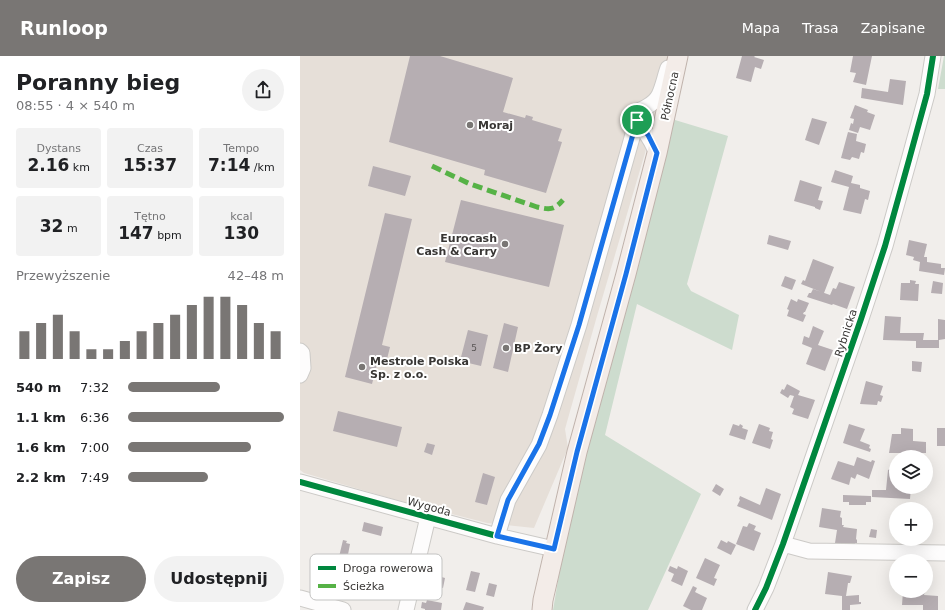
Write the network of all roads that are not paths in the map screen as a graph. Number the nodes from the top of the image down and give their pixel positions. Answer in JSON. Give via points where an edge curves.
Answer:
{"nodes":[{"id":1,"x":933,"y":56,"type":"edge"},
{"id":2,"x":678,"y":57,"type":"edge"},
{"id":3,"x":634,"y":117,"type":"junction"},
{"id":4,"x":657,"y":153,"type":"junction"},
{"id":5,"x":300,"y":351,"type":"edge"},
{"id":6,"x":300,"y":375,"type":"edge"},
{"id":7,"x":300,"y":482,"type":"edge"},
{"id":8,"x":428,"y":517,"type":"junction"},
{"id":9,"x":497,"y":536,"type":"junction"},
{"id":10,"x":783,"y":544,"type":"junction"},
{"id":11,"x":554,"y":549,"type":"junction"},
{"id":12,"x":419,"y":554,"type":"edge"},
{"id":13,"x":945,"y":554,"type":"edge"},
{"id":14,"x":300,"y":598,"type":"edge"},
{"id":15,"x":408,"y":600,"type":"edge"},
{"id":16,"x":541,"y":607,"type":"edge"},
{"id":17,"x":343,"y":610,"type":"edge"},
{"id":18,"x":406,"y":610,"type":"edge"},
{"id":19,"x":755,"y":610,"type":"edge"}],
"edges":[{"from":1,"to":10,"type":"street","name":"Rybnicka","via":[[925,102],[884,246],[845,368]]},
{"from":2,"to":3,"type":"street","via":[[669,64],[659,95]]},
{"from":2,"to":4,"type":"main road","name":"Północna"},
{"from":3,"to":4,"type":"street","via":[[648,135]]},
{"from":3,"to":9,"type":"street","via":[[579,325],[550,415],[539,444],[508,500]]},
{"from":4,"to":11,"type":"main road","name":"Północna","via":[[577,452]]},
{"from":5,"to":6,"type":"street","via":[[303,368]]},
{"from":7,"to":8,"type":"street","name":"Wygoda"},
{"from":8,"to":9,"type":"street","name":"Wygoda"},
{"from":8,"to":12,"type":"street"},
{"from":9,"to":11,"type":"street","name":"Wygoda"},
{"from":10,"to":13,"type":"street","via":[[809,551]]},
{"from":10,"to":19,"type":"street","name":"Rybnicka"},
{"from":11,"to":16,"type":"main road","name":"Północna"},
{"from":14,"to":17,"type":"street"},
{"from":15,"to":18,"type":"street"}]}
